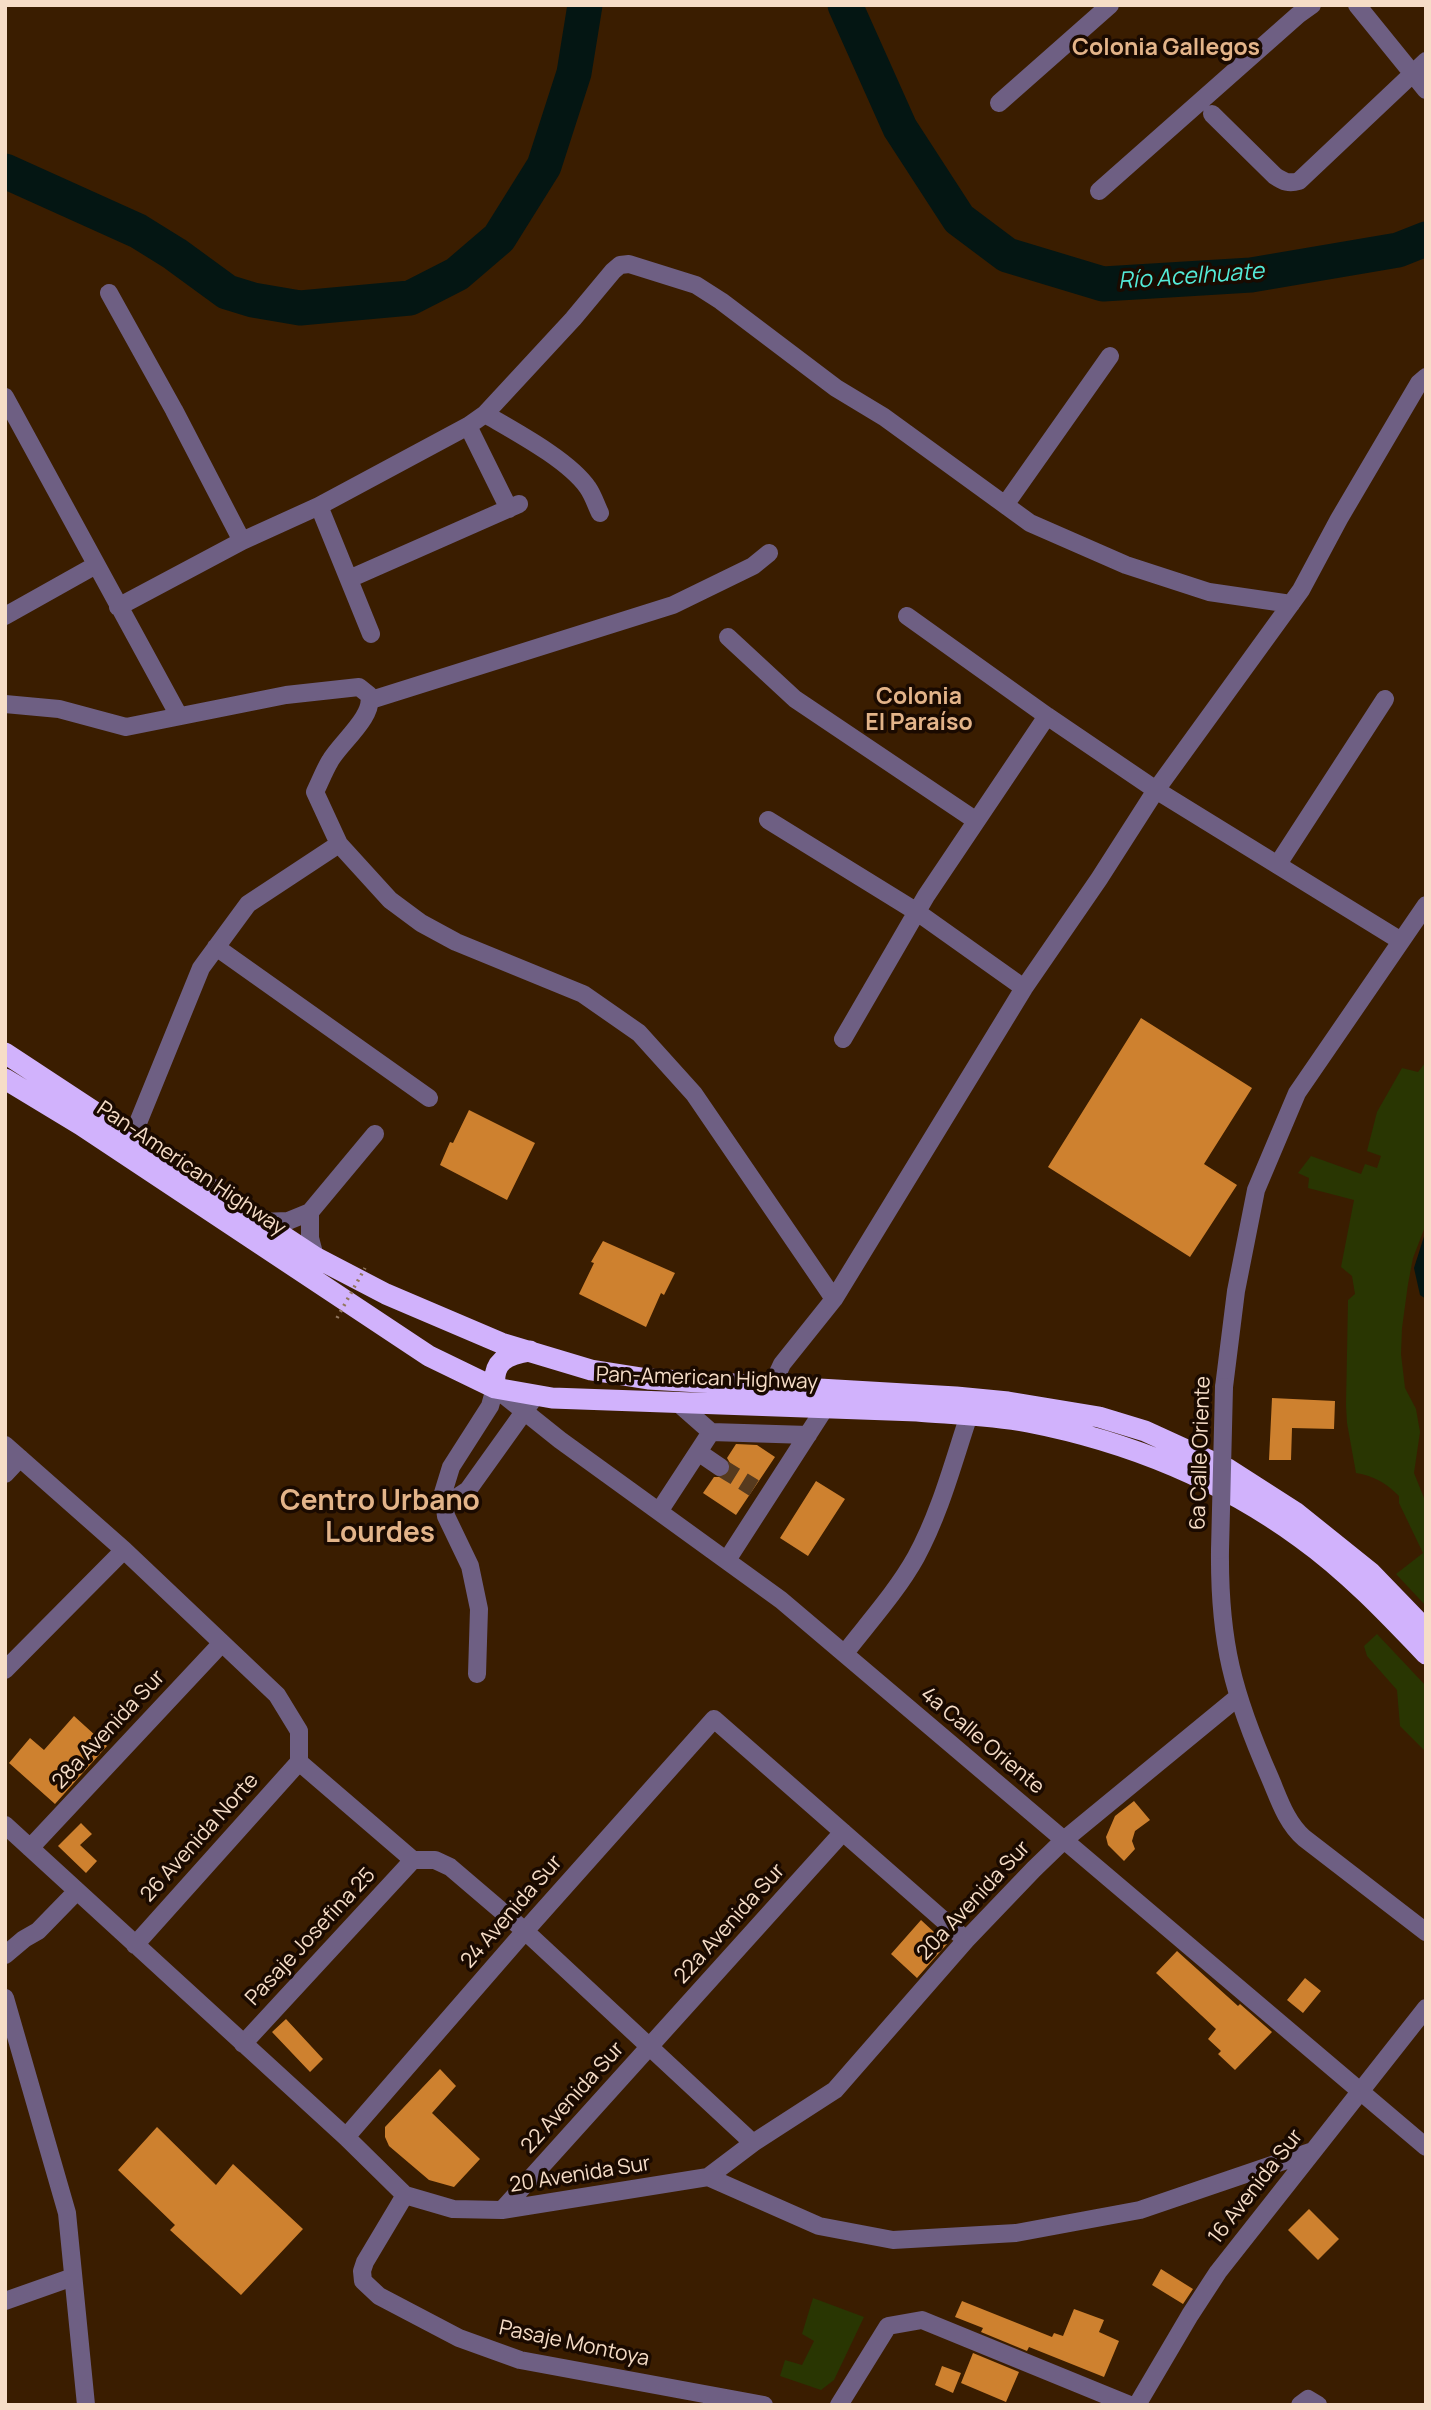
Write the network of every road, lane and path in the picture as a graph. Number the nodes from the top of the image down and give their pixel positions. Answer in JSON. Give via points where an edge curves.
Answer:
{"nodes":[{"id":1,"x":1110,"y":5,"type":"edge"},
{"id":2,"x":1312,"y":5,"type":"edge"},
{"id":3,"x":1357,"y":5,"type":"edge"},
{"id":4,"x":1426,"y":61,"type":"edge"},
{"id":5,"x":1411,"y":74,"type":"junction"},
{"id":6,"x":1426,"y":90,"type":"edge"},
{"id":7,"x":999,"y":103,"type":"dead end"},
{"id":8,"x":1212,"y":114,"type":"dead end"},
{"id":9,"x":1100,"y":191,"type":"dead end"},
{"id":10,"x":109,"y":293,"type":"dead end"},
{"id":11,"x":1110,"y":356,"type":"dead end"},
{"id":12,"x":1426,"y":377,"type":"edge"},
{"id":13,"x":5,"y":397,"type":"edge"},
{"id":14,"x":485,"y":414,"type":"junction"},
{"id":15,"x":468,"y":426,"type":"junction"},
{"id":16,"x":1005,"y":505,"type":"junction"},
{"id":17,"x":319,"y":506,"type":"junction"},
{"id":18,"x":600,"y":513,"type":"dead end"},
{"id":19,"x":242,"y":541,"type":"junction"},
{"id":20,"x":769,"y":553,"type":"dead end"},
{"id":21,"x":96,"y":565,"type":"junction"},
{"id":22,"x":349,"y":579,"type":"junction"},
{"id":23,"x":1291,"y":604,"type":"junction"},
{"id":24,"x":118,"y":607,"type":"junction"},
{"id":25,"x":5,"y":616,"type":"edge"},
{"id":26,"x":906,"y":616,"type":"dead end"},
{"id":27,"x":371,"y":634,"type":"dead end"},
{"id":28,"x":728,"y":637,"type":"dead end"},
{"id":29,"x":1385,"y":699,"type":"dead end"},
{"id":30,"x":371,"y":700,"type":"junction"},
{"id":31,"x":5,"y":704,"type":"edge"},
{"id":32,"x":179,"y":716,"type":"junction"},
{"id":33,"x":1047,"y":716,"type":"junction"},
{"id":34,"x":1156,"y":790,"type":"junction"},
{"id":35,"x":768,"y":820,"type":"dead end"},
{"id":36,"x":975,"y":820,"type":"junction"},
{"id":37,"x":339,"y":845,"type":"junction"},
{"id":38,"x":1278,"y":864,"type":"junction"},
{"id":39,"x":1426,"y":905,"type":"edge"},
{"id":40,"x":917,"y":912,"type":"junction"},
{"id":41,"x":1401,"y":941,"type":"junction"},
{"id":42,"x":216,"y":947,"type":"junction"},
{"id":43,"x":1024,"y":988,"type":"junction"},
{"id":44,"x":843,"y":1039,"type":"dead end"},
{"id":45,"x":5,"y":1053,"type":"edge"},
{"id":46,"x":5,"y":1079,"type":"edge"},
{"id":47,"x":429,"y":1098,"type":"dead end"},
{"id":48,"x":375,"y":1134,"type":"dead end"},
{"id":49,"x":133,"y":1135,"type":"junction"},
{"id":50,"x":310,"y":1212,"type":"junction"},
{"id":51,"x":260,"y":1222,"type":"junction"},
{"id":52,"x":315,"y":1256,"type":"junction"},
{"id":53,"x":365,"y":1268,"type":"dead end"},
{"id":54,"x":834,"y":1299,"type":"junction"},
{"id":55,"x":337,"y":1318,"type":"dead end"},
{"id":56,"x":530,"y":1351,"type":"junction"},
{"id":57,"x":776,"y":1386,"type":"junction"},
{"id":58,"x":495,"y":1388,"type":"junction"},
{"id":59,"x":678,"y":1403,"type":"junction"},
{"id":60,"x":530,"y":1404,"type":"junction"},
{"id":61,"x":825,"y":1408,"type":"junction"},
{"id":62,"x":969,"y":1415,"type":"junction"},
{"id":63,"x":711,"y":1432,"type":"junction"},
{"id":64,"x":808,"y":1435,"type":"junction"},
{"id":65,"x":5,"y":1445,"type":"edge"},
{"id":66,"x":698,"y":1452,"type":"junction"},
{"id":67,"x":20,"y":1458,"type":"junction"},
{"id":68,"x":720,"y":1467,"type":"tunnel mouth"},
{"id":69,"x":5,"y":1474,"type":"edge"},
{"id":70,"x":444,"y":1506,"type":"junction"},
{"id":71,"x":660,"y":1510,"type":"junction"},
{"id":72,"x":124,"y":1550,"type":"junction"},
{"id":73,"x":727,"y":1560,"type":"junction"},
{"id":74,"x":1426,"y":1630,"type":"edge"},
{"id":75,"x":221,"y":1644,"type":"junction"},
{"id":76,"x":845,"y":1653,"type":"junction"},
{"id":77,"x":1426,"y":1654,"type":"edge"},
{"id":78,"x":5,"y":1670,"type":"edge"},
{"id":79,"x":477,"y":1674,"type":"dead end"},
{"id":80,"x":1238,"y":1697,"type":"junction"},
{"id":81,"x":299,"y":1762,"type":"junction"},
{"id":82,"x":5,"y":1825,"type":"edge"},
{"id":83,"x":843,"y":1832,"type":"junction"},
{"id":84,"x":1064,"y":1840,"type":"junction"},
{"id":85,"x":30,"y":1848,"type":"junction"},
{"id":86,"x":413,"y":1860,"type":"junction"},
{"id":87,"x":77,"y":1891,"type":"junction"},
{"id":88,"x":525,"y":1931,"type":"junction"},
{"id":89,"x":1426,"y":1932,"type":"edge"},
{"id":90,"x":967,"y":1940,"type":"junction"},
{"id":91,"x":135,"y":1945,"type":"junction"},
{"id":92,"x":5,"y":1955,"type":"edge"},
{"id":93,"x":5,"y":1998,"type":"edge"},
{"id":94,"x":1426,"y":2008,"type":"edge"},
{"id":95,"x":243,"y":2044,"type":"junction"},
{"id":96,"x":650,"y":2047,"type":"junction"},
{"id":97,"x":1361,"y":2093,"type":"junction"},
{"id":98,"x":346,"y":2137,"type":"junction"},
{"id":99,"x":752,"y":2143,"type":"junction"},
{"id":100,"x":1426,"y":2147,"type":"edge"},
{"id":101,"x":1313,"y":2151,"type":"junction"},
{"id":102,"x":708,"y":2178,"type":"junction"},
{"id":103,"x":405,"y":2195,"type":"junction"},
{"id":104,"x":502,"y":2210,"type":"junction"},
{"id":105,"x":73,"y":2277,"type":"junction"},
{"id":106,"x":5,"y":2301,"type":"edge"},
{"id":107,"x":86,"y":2405,"type":"edge"},
{"id":108,"x":764,"y":2405,"type":"edge"},
{"id":109,"x":839,"y":2405,"type":"edge"},
{"id":110,"x":1130,"y":2405,"type":"edge"},
{"id":111,"x":1138,"y":2405,"type":"edge"}],
"edges":[{"from":1,"to":7,"type":"street"},
{"from":2,"to":9,"type":"street"},
{"from":3,"to":5,"type":"street"},
{"from":4,"to":5,"type":"street"},
{"from":5,"to":6,"type":"street"},
{"from":5,"to":8,"type":"street","via":[[1299,181],[1291,183],[1275,176]]},
{"from":10,"to":19,"type":"street"},
{"from":11,"to":16,"type":"street"},
{"from":12,"to":23,"type":"street"},
{"from":13,"to":21,"type":"street"},
{"from":14,"to":15,"type":"street"},
{"from":14,"to":16,"type":"street","via":[[613,271],[629,264],[696,285]]},
{"from":14,"to":18,"type":"street","via":[[574,474],[587,487]]},
{"from":15,"to":17,"type":"street"},
{"from":15,"to":22,"type":"street","via":[[514,506]]},
{"from":16,"to":23,"type":"street","via":[[1030,523],[1126,565],[1209,592]]},
{"from":17,"to":19,"type":"street"},
{"from":17,"to":22,"type":"street"},
{"from":19,"to":24,"type":"street"},
{"from":20,"to":30,"type":"street","via":[[753,566],[673,605]]},
{"from":21,"to":24,"type":"street"},
{"from":21,"to":25,"type":"street"},
{"from":22,"to":27,"type":"street"},
{"from":23,"to":34,"type":"street"},
{"from":24,"to":32,"type":"street"},
{"from":26,"to":33,"type":"street"},
{"from":28,"to":36,"type":"street","via":[[795,699]]},
{"from":29,"to":38,"type":"street"},
{"from":30,"to":32,"type":"street","via":[[359,687],[286,695]]},
{"from":30,"to":37,"type":"street","via":[[367,713],[330,759],[315,792]]},
{"from":31,"to":32,"type":"street","via":[[59,709],[120,726]]},
{"from":33,"to":34,"type":"street"},
{"from":33,"to":36,"type":"street"},
{"from":34,"to":38,"type":"street"},
{"from":34,"to":43,"type":"street"},
{"from":35,"to":40,"type":"street"},
{"from":36,"to":40,"type":"street"},
{"from":37,"to":42,"type":"street","via":[[248,904]]},
{"from":37,"to":54,"type":"street","via":[[380,891],[428,927],[560,982],[639,1033],[694,1094]]},
{"from":38,"to":41,"type":"street"},
{"from":39,"to":41,"type":"street","name":"6a Calle Oriente"},
{"from":40,"to":43,"type":"street"},
{"from":40,"to":44,"type":"street"},
{"from":41,"to":80,"type":"street","name":"6a Calle Oriente","bridge":true,"via":[[1297,1093],[1256,1190],[1236,1291],[1224,1387],[1221,1617]]},
{"from":42,"to":47,"type":"street"},
{"from":42,"to":49,"type":"street","via":[[201,968]]},
{"from":43,"to":54,"type":"street"},
{"from":45,"to":49,"type":"highway","name":"Pan-American Highway"},
{"from":46,"to":58,"type":"highway","name":"Pan-American Highway","via":[[408,1344]]},
{"from":48,"to":50,"type":"street"},
{"from":49,"to":51,"type":"highway","name":"Pan-American Highway"},
{"from":50,"to":51,"type":"street","via":[[289,1221]]},
{"from":50,"to":52,"type":"street"},
{"from":51,"to":52,"type":"highway","name":"Pan-American Highway"},
{"from":52,"to":56,"type":"highway","name":"Pan-American Highway","via":[[386,1294]]},
{"from":53,"to":55,"type":"path","bridge":true},
{"from":54,"to":57,"type":"street","via":[[782,1364]]},
{"from":56,"to":57,"type":"highway","name":"Pan-American Highway","via":[[592,1370],[648,1379]]},
{"from":56,"to":58,"type":"highway","via":[[513,1354],[496,1367]]},
{"from":57,"to":74,"type":"highway","name":"Pan-American Highway","via":[[1009,1402],[1100,1417],[1145,1431],[1228,1469],[1295,1512],[1371,1573]]},
{"from":58,"to":60,"type":"highway","name":"Pan-American Highway"},
{"from":58,"to":70,"type":"street","via":[[490,1406],[451,1467],[444,1484]]},
{"from":59,"to":60,"type":"highway","name":"Pan-American Highway"},
{"from":59,"to":61,"type":"highway","name":"Pan-American Highway"},
{"from":59,"to":63,"type":"street"},
{"from":60,"to":70,"type":"street","via":[[468,1490]]},
{"from":60,"to":71,"type":"street","name":"4a Calle Oriente","via":[[560,1440]]},
{"from":61,"to":62,"type":"highway","name":"Pan-American Highway"},
{"from":61,"to":64,"type":"street"},
{"from":62,"to":76,"type":"street","via":[[934,1520],[918,1553]]},
{"from":62,"to":77,"type":"highway","name":"Pan-American Highway","via":[[1025,1422],[1121,1445],[1208,1481],[1303,1538]]},
{"from":63,"to":64,"type":"street"},
{"from":63,"to":66,"type":"street"},
{"from":64,"to":73,"type":"street","via":[[761,1493]]},
{"from":65,"to":67,"type":"street"},
{"from":66,"to":68,"type":"street"},
{"from":66,"to":71,"type":"street"},
{"from":67,"to":69,"type":"street"},
{"from":67,"to":72,"type":"street"},
{"from":70,"to":79,"type":"street","via":[[470,1566],[477,1598]]},
{"from":71,"to":73,"type":"street","name":"4a Calle Oriente"},
{"from":72,"to":75,"type":"street"},
{"from":72,"to":78,"type":"street"},
{"from":73,"to":76,"type":"street","name":"4a Calle Oriente"},
{"from":75,"to":81,"type":"street","via":[[278,1695],[299,1731]]},
{"from":75,"to":85,"type":"street","name":"28a Avenida Sur"},
{"from":76,"to":84,"type":"street","name":"4a Calle Oriente"},
{"from":80,"to":84,"type":"street","name":"20a Avenida Sur"},
{"from":80,"to":89,"type":"street","name":"6a Calle Oriente","via":[[1293,1827]]},
{"from":81,"to":86,"type":"street"},
{"from":81,"to":91,"type":"street","name":"26 Avenida Norte"},
{"from":82,"to":85,"type":"street"},
{"from":83,"to":88,"type":"street","name":"24 Avenida Sur","via":[[714,1719]]},
{"from":83,"to":90,"type":"street"},
{"from":83,"to":96,"type":"street","name":"22a Avenida Sur"},
{"from":84,"to":90,"type":"street","name":"20a Avenida Sur"},
{"from":84,"to":97,"type":"street","name":"4a Calle Oriente"},
{"from":85,"to":87,"type":"street"},
{"from":86,"to":88,"type":"street","via":[[435,1860],[450,1867]]},
{"from":86,"to":95,"type":"street","name":"Pasaje Josefina 25"},
{"from":87,"to":91,"type":"street"},
{"from":87,"to":92,"type":"street","via":[[38,1931]]},
{"from":88,"to":96,"type":"street"},
{"from":88,"to":98,"type":"street","name":"24 Avenida Sur"},
{"from":90,"to":99,"type":"street","name":"20a Avenida Sur","via":[[835,2090]]},
{"from":91,"to":95,"type":"street"},
{"from":93,"to":105,"type":"street","via":[[67,2213]]},
{"from":94,"to":97,"type":"street","name":"16 Avenida Sur"},
{"from":95,"to":98,"type":"street"},
{"from":96,"to":99,"type":"street"},
{"from":96,"to":104,"type":"street","name":"22 Avenida Sur"},
{"from":97,"to":100,"type":"street","name":"4a Calle Oriente"},
{"from":97,"to":101,"type":"street","name":"16 Avenida Sur"},
{"from":98,"to":103,"type":"street"},
{"from":99,"to":102,"type":"street","name":"20 Avenida Sur"},
{"from":101,"to":102,"type":"street","via":[[1140,2210],[1016,2233],[893,2240],[819,2226]]},
{"from":101,"to":111,"type":"street","name":"16 Avenida Sur","via":[[1218,2272]]},
{"from":102,"to":104,"type":"street","name":"20 Avenida Sur"},
{"from":103,"to":104,"type":"street","name":"20 Avenida Sur","via":[[453,2209]]},
{"from":103,"to":108,"type":"street","name":"Pasaje Montoya","via":[[362,2271],[363,2281],[379,2296],[459,2338],[520,2360]]},
{"from":105,"to":106,"type":"street"},
{"from":105,"to":107,"type":"street"},
{"from":109,"to":110,"type":"street","via":[[888,2326],[922,2320]]}]}
